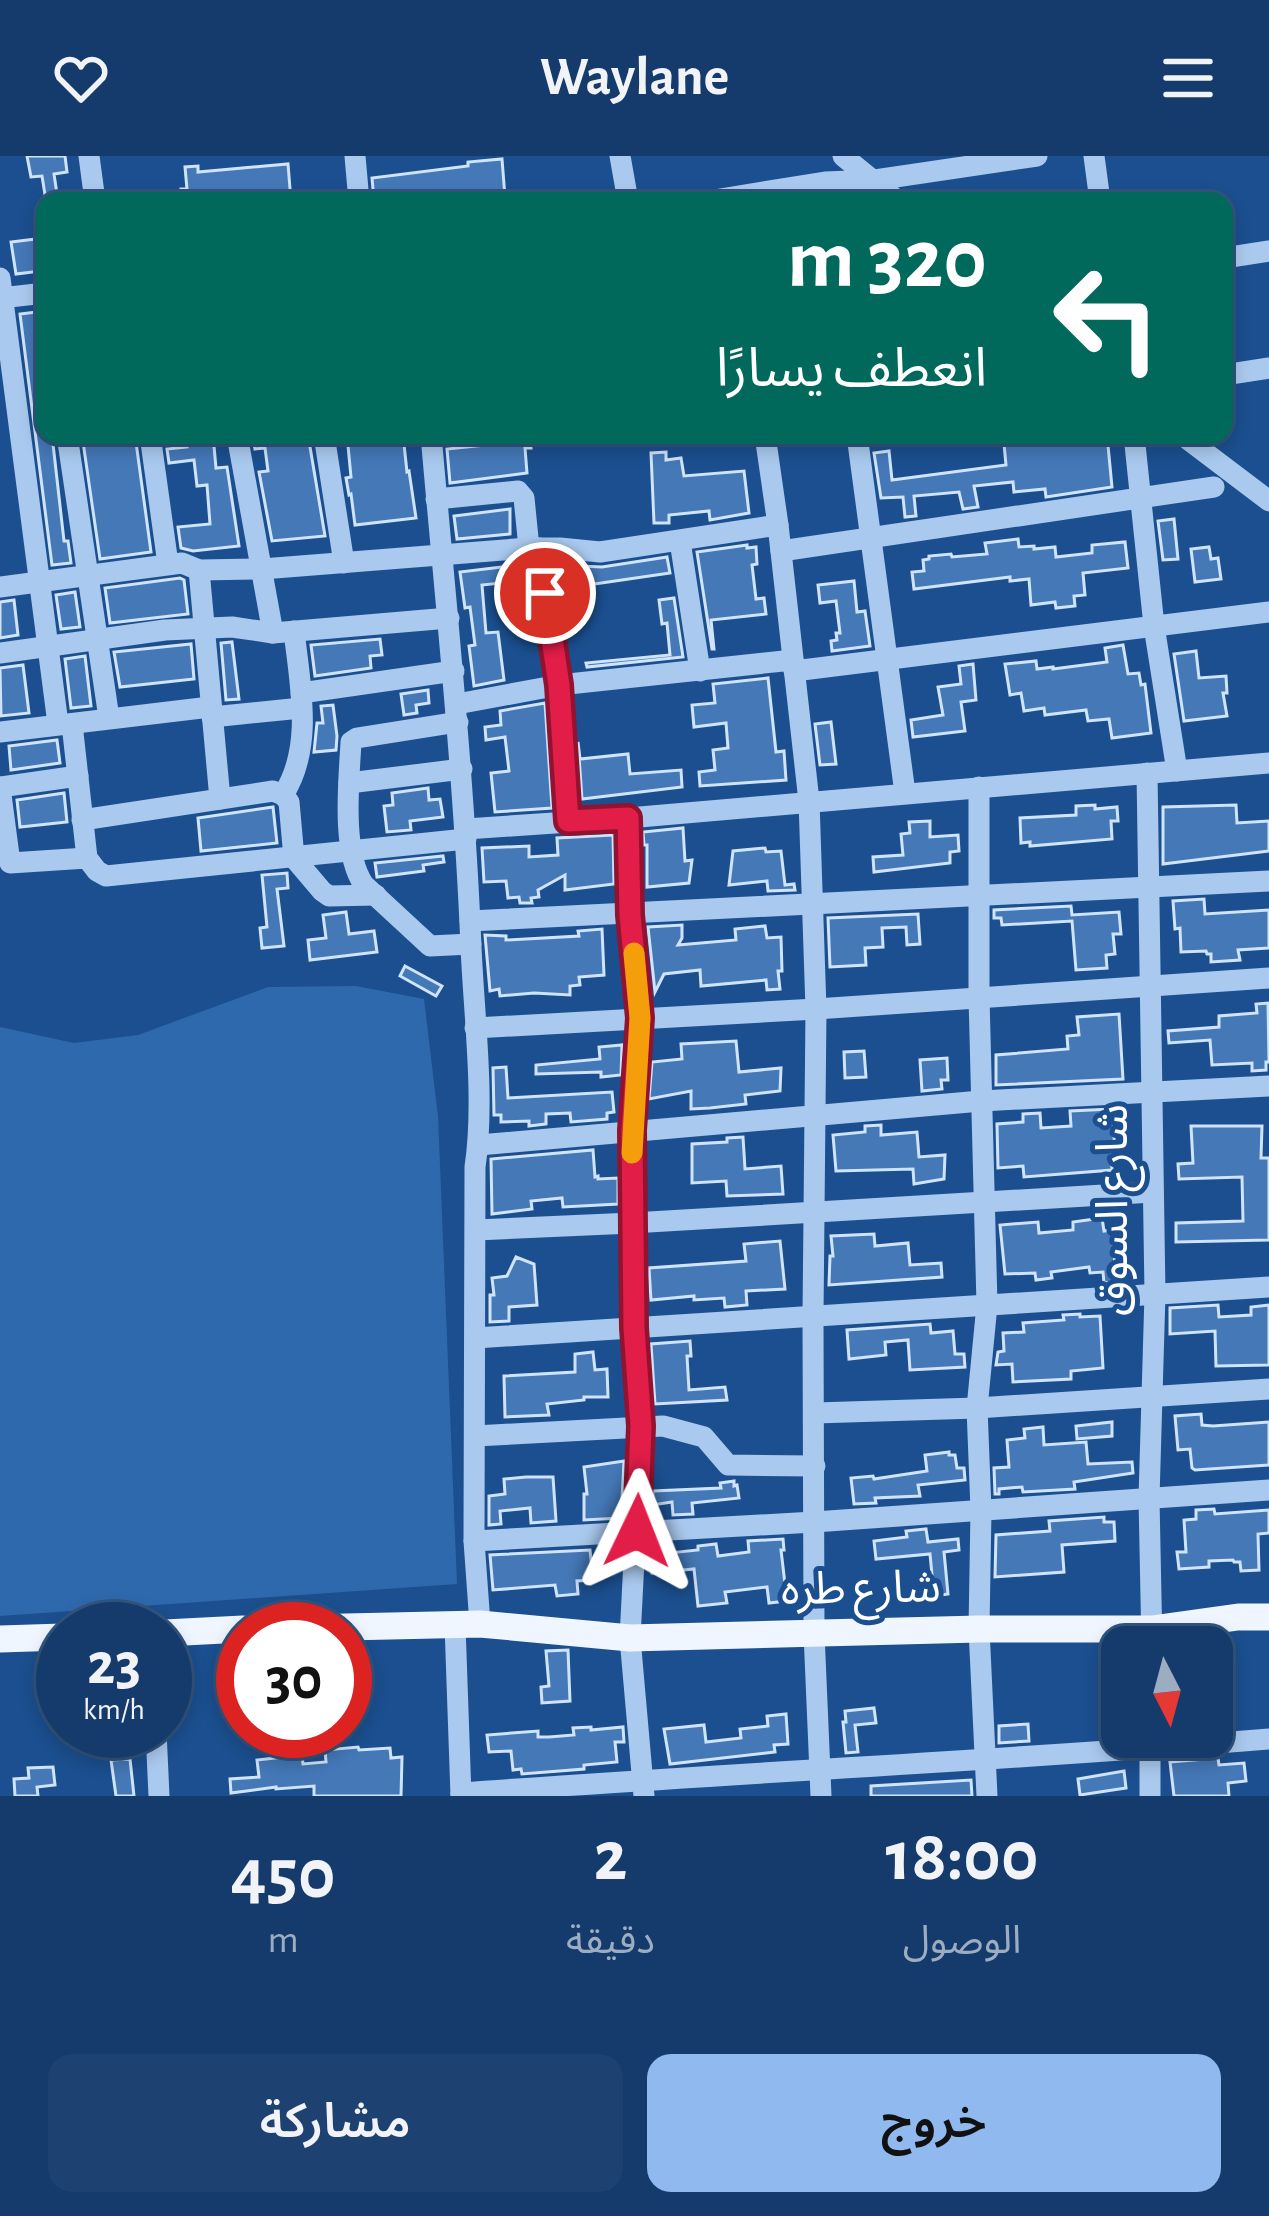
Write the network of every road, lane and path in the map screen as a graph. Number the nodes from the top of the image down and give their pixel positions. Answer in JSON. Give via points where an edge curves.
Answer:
{"nodes":[{"id":1,"x":113,"y":156,"type":"edge"},
{"id":2,"x":355,"y":156,"type":"edge"},
{"id":3,"x":620,"y":156,"type":"edge"},
{"id":4,"x":843,"y":156,"type":"edge"},
{"id":5,"x":1037,"y":156,"type":"edge"},
{"id":6,"x":1094,"y":156,"type":"edge"},
{"id":7,"x":89,"y":158,"type":"edge"},
{"id":8,"x":875,"y":179,"type":"junction"},
{"id":9,"x":826,"y":191,"type":"edge"},
{"id":10,"x":94,"y":192,"type":"edge"},
{"id":11,"x":358,"y":192,"type":"edge"},
{"id":12,"x":626,"y":192,"type":"edge"},
{"id":13,"x":889,"y":192,"type":"edge"},
{"id":14,"x":1099,"y":192,"type":"edge"},
{"id":15,"x":1269,"y":251,"type":"edge"},
{"id":16,"x":1233,"y":257,"type":"edge"},
{"id":17,"x":1,"y":291,"type":"edge"},
{"id":18,"x":36,"y":293,"type":"edge"},
{"id":19,"x":1269,"y":368,"type":"edge"},
{"id":20,"x":1233,"y":374,"type":"edge"},
{"id":21,"x":12,"y":417,"type":"edge"},
{"id":22,"x":68,"y":444,"type":"edge"},
{"id":23,"x":151,"y":444,"type":"edge"},
{"id":24,"x":239,"y":444,"type":"edge"},
{"id":25,"x":325,"y":444,"type":"edge"},
{"id":26,"x":432,"y":444,"type":"edge"},
{"id":27,"x":766,"y":444,"type":"edge"},
{"id":28,"x":857,"y":444,"type":"edge"},
{"id":29,"x":1135,"y":444,"type":"edge"},
{"id":30,"x":1195,"y":444,"type":"edge"},
{"id":31,"x":1214,"y":487,"type":"dead end"},
{"id":32,"x":1263,"y":491,"type":"edge"},
{"id":33,"x":1139,"y":498,"type":"junction"},
{"id":34,"x":436,"y":499,"type":"junction"},
{"id":35,"x":778,"y":525,"type":"junction"},
{"id":36,"x":870,"y":536,"type":"junction"},
{"id":37,"x":680,"y":541,"type":"junction"},
{"id":38,"x":534,"y":548,"type":"junction"},
{"id":39,"x":781,"y":550,"type":"junction"},
{"id":40,"x":442,"y":554,"type":"junction"},
{"id":41,"x":344,"y":563,"type":"junction"},
{"id":42,"x":168,"y":564,"type":"junction"},
{"id":43,"x":262,"y":569,"type":"junction"},
{"id":44,"x":199,"y":570,"type":"junction"},
{"id":45,"x":88,"y":576,"type":"junction"},
{"id":46,"x":40,"y":582,"type":"junction"},
{"id":47,"x":0,"y":587,"type":"edge"},
{"id":48,"x":1269,"y":612,"type":"edge"},
{"id":49,"x":449,"y":618,"type":"junction"},
{"id":50,"x":1154,"y":626,"type":"junction"},
{"id":51,"x":203,"y":629,"type":"junction"},
{"id":52,"x":284,"y":632,"type":"junction"},
{"id":53,"x":99,"y":640,"type":"junction"},
{"id":54,"x":49,"y":646,"type":"junction"},
{"id":55,"x":0,"y":653,"type":"edge"},
{"id":56,"x":887,"y":658,"type":"junction"},
{"id":57,"x":794,"y":665,"type":"junction"},
{"id":58,"x":454,"y":671,"type":"junction"},
{"id":59,"x":700,"y":671,"type":"junction"},
{"id":60,"x":559,"y":685,"type":"junction"},
{"id":61,"x":301,"y":701,"type":"junction"},
{"id":62,"x":211,"y":712,"type":"junction"},
{"id":63,"x":457,"y":713,"type":"junction"},
{"id":64,"x":109,"y":718,"type":"junction"},
{"id":65,"x":65,"y":724,"type":"junction"},
{"id":66,"x":0,"y":732,"type":"edge"},
{"id":67,"x":1269,"y":763,"type":"edge"},
{"id":68,"x":462,"y":769,"type":"junction"},
{"id":69,"x":1177,"y":771,"type":"junction"},
{"id":70,"x":1147,"y":773,"type":"junction"},
{"id":71,"x":77,"y":776,"type":"junction"},
{"id":72,"x":349,"y":783,"type":"junction"},
{"id":73,"x":0,"y":787,"type":"edge"},
{"id":74,"x":979,"y":787,"type":"junction"},
{"id":75,"x":905,"y":793,"type":"junction"},
{"id":76,"x":283,"y":795,"type":"junction"},
{"id":77,"x":220,"y":799,"type":"junction"},
{"id":78,"x":809,"y":800,"type":"junction"},
{"id":79,"x":2,"y":816,"type":"edge"},
{"id":80,"x":628,"y":818,"type":"junction"},
{"id":81,"x":82,"y":820,"type":"junction"},
{"id":82,"x":568,"y":821,"type":"junction"},
{"id":83,"x":466,"y":834,"type":"junction"},
{"id":84,"x":351,"y":852,"type":"junction"},
{"id":85,"x":87,"y":858,"type":"junction"},
{"id":86,"x":294,"y":858,"type":"junction"},
{"id":87,"x":1269,"y":880,"type":"edge"},
{"id":88,"x":1148,"y":888,"type":"junction"},
{"id":89,"x":376,"y":895,"type":"junction"},
{"id":90,"x":980,"y":896,"type":"junction"},
{"id":91,"x":812,"y":904,"type":"junction"},
{"id":92,"x":630,"y":915,"type":"junction"},
{"id":93,"x":471,"y":933,"type":"junction"},
{"id":94,"x":1269,"y":978,"type":"edge"},
{"id":95,"x":1149,"y":985,"type":"junction"},
{"id":96,"x":980,"y":997,"type":"junction"},
{"id":97,"x":816,"y":1009,"type":"junction"},
{"id":98,"x":640,"y":1018,"type":"junction"},
{"id":99,"x":476,"y":1028,"type":"junction"},
{"id":100,"x":1269,"y":1086,"type":"edge"},
{"id":101,"x":1151,"y":1093,"type":"junction"},
{"id":102,"x":981,"y":1101,"type":"junction"},
{"id":103,"x":816,"y":1114,"type":"junction"},
{"id":104,"x":632,"y":1130,"type":"junction"},
{"id":105,"x":479,"y":1145,"type":"junction"},
{"id":106,"x":1154,"y":1192,"type":"junction"},
{"id":107,"x":986,"y":1203,"type":"junction"},
{"id":108,"x":814,"y":1213,"type":"junction"},
{"id":109,"x":632,"y":1223,"type":"junction"},
{"id":110,"x":476,"y":1230,"type":"junction"},
{"id":111,"x":1269,"y":1287,"type":"edge"},
{"id":112,"x":1155,"y":1294,"type":"junction"},
{"id":113,"x":987,"y":1305,"type":"junction"},
{"id":114,"x":813,"y":1317,"type":"junction"},
{"id":115,"x":634,"y":1328,"type":"junction"},
{"id":116,"x":475,"y":1337,"type":"junction"},
{"id":117,"x":1269,"y":1389,"type":"edge"},
{"id":118,"x":1150,"y":1398,"type":"junction"},
{"id":119,"x":977,"y":1408,"type":"junction"},
{"id":120,"x":815,"y":1414,"type":"junction"},
{"id":121,"x":641,"y":1426,"type":"junction"},
{"id":122,"x":475,"y":1436,"type":"junction"},
{"id":123,"x":814,"y":1466,"type":"junction"},
{"id":124,"x":1269,"y":1490,"type":"edge"},
{"id":125,"x":1148,"y":1498,"type":"junction"},
{"id":126,"x":981,"y":1510,"type":"junction"},
{"id":127,"x":814,"y":1522,"type":"junction"},
{"id":128,"x":637,"y":1531,"type":"junction"},
{"id":129,"x":474,"y":1541,"type":"junction"},
{"id":130,"x":1269,"y":1617,"type":"edge"},
{"id":131,"x":468,"y":1625,"type":"junction"},
{"id":132,"x":1152,"y":1626,"type":"edge"},
{"id":133,"x":1201,"y":1626,"type":"edge"},
{"id":134,"x":372,"y":1627,"type":"edge"},
{"id":135,"x":979,"y":1629,"type":"junction"},
{"id":136,"x":814,"y":1633,"type":"junction"},
{"id":137,"x":1101,"y":1635,"type":"edge"},
{"id":138,"x":36,"y":1638,"type":"edge"},
{"id":139,"x":630,"y":1638,"type":"junction"},
{"id":140,"x":0,"y":1639,"type":"edge"},
{"id":141,"x":1269,"y":1739,"type":"edge"},
{"id":142,"x":1233,"y":1740,"type":"edge"},
{"id":143,"x":1101,"y":1747,"type":"edge"},
{"id":144,"x":157,"y":1758,"type":"edge"},
{"id":145,"x":986,"y":1758,"type":"junction"},
{"id":146,"x":1150,"y":1758,"type":"edge"},
{"id":147,"x":820,"y":1771,"type":"junction"},
{"id":148,"x":644,"y":1788,"type":"edge"},
{"id":149,"x":461,"y":1794,"type":"edge"},
{"id":150,"x":159,"y":1796,"type":"edge"},
{"id":151,"x":821,"y":1796,"type":"edge"},
{"id":152,"x":987,"y":1796,"type":"edge"},
{"id":153,"x":1150,"y":1796,"type":"edge"}],
"edges":[{"from":1,"to":7,"type":"street"},
{"from":2,"to":11,"type":"street"},
{"from":3,"to":12,"type":"street"},
{"from":4,"to":8,"type":"street"},
{"from":5,"to":8,"type":"street"},
{"from":6,"to":14,"type":"street"},
{"from":7,"to":10,"type":"street"},
{"from":8,"to":9,"type":"street"},
{"from":8,"to":13,"type":"street"},
{"from":15,"to":16,"type":"street"},
{"from":17,"to":18,"type":"street"},
{"from":17,"to":21,"type":"street"},
{"from":19,"to":20,"type":"street"},
{"from":21,"to":46,"type":"street"},
{"from":22,"to":45,"type":"street"},
{"from":23,"to":42,"type":"street"},
{"from":24,"to":43,"type":"street"},
{"from":25,"to":41,"type":"street"},
{"from":26,"to":34,"type":"street"},
{"from":27,"to":35,"type":"street"},
{"from":28,"to":36,"type":"street"},
{"from":29,"to":33,"type":"street"},
{"from":30,"to":32,"type":"street"},
{"from":31,"to":33,"type":"street"},
{"from":33,"to":36,"type":"street"},
{"from":33,"to":50,"type":"street"},
{"from":34,"to":38,"type":"street","via":[[518,491]]},
{"from":34,"to":40,"type":"street"},
{"from":35,"to":37,"type":"street"},
{"from":35,"to":39,"type":"street"},
{"from":36,"to":39,"type":"street"},
{"from":36,"to":56,"type":"street"},
{"from":37,"to":38,"type":"street","via":[[600,552]]},
{"from":37,"to":59,"type":"street"},
{"from":38,"to":40,"type":"street"},
{"from":38,"to":60,"type":"street"},
{"from":39,"to":57,"type":"street"},
{"from":40,"to":41,"type":"street"},
{"from":40,"to":49,"type":"street"},
{"from":41,"to":43,"type":"street"},
{"from":42,"to":44,"type":"street"},
{"from":42,"to":45,"type":"street"},
{"from":43,"to":44,"type":"street"},
{"from":43,"to":52,"type":"street"},
{"from":44,"to":51,"type":"street"},
{"from":45,"to":46,"type":"street"},
{"from":45,"to":53,"type":"street"},
{"from":46,"to":47,"type":"street"},
{"from":46,"to":54,"type":"street"},
{"from":48,"to":50,"type":"street"},
{"from":49,"to":52,"type":"street"},
{"from":49,"to":58,"type":"street"},
{"from":50,"to":56,"type":"street"},
{"from":50,"to":69,"type":"street"},
{"from":51,"to":52,"type":"street"},
{"from":51,"to":53,"type":"street"},
{"from":51,"to":62,"type":"street"},
{"from":52,"to":61,"type":"street"},
{"from":53,"to":54,"type":"street"},
{"from":53,"to":64,"type":"street"},
{"from":54,"to":55,"type":"street"},
{"from":54,"to":65,"type":"street"},
{"from":56,"to":57,"type":"street"},
{"from":56,"to":75,"type":"street"},
{"from":57,"to":59,"type":"street"},
{"from":57,"to":78,"type":"street"},
{"from":58,"to":61,"type":"street"},
{"from":58,"to":63,"type":"street"},
{"from":59,"to":60,"type":"street"},
{"from":60,"to":63,"type":"street"},
{"from":60,"to":82,"type":"street"},
{"from":61,"to":62,"type":"street"},
{"from":61,"to":76,"type":"street","via":[[297,771]]},
{"from":62,"to":64,"type":"street"},
{"from":62,"to":77,"type":"street"},
{"from":63,"to":68,"type":"street"},
{"from":63,"to":72,"type":"street","via":[[357,738]]},
{"from":64,"to":65,"type":"street"},
{"from":65,"to":66,"type":"street"},
{"from":65,"to":71,"type":"street"},
{"from":67,"to":69,"type":"street"},
{"from":68,"to":72,"type":"street"},
{"from":68,"to":83,"type":"street"},
{"from":69,"to":70,"type":"street"},
{"from":70,"to":74,"type":"street"},
{"from":70,"to":88,"type":"street","name":"شارع السوق"},
{"from":71,"to":73,"type":"street"},
{"from":71,"to":81,"type":"street"},
{"from":72,"to":84,"type":"street"},
{"from":73,"to":79,"type":"street"},
{"from":74,"to":75,"type":"street"},
{"from":74,"to":90,"type":"street"},
{"from":75,"to":78,"type":"street"},
{"from":76,"to":77,"type":"street"},
{"from":76,"to":86,"type":"street"},
{"from":77,"to":81,"type":"street"},
{"from":78,"to":80,"type":"street"},
{"from":78,"to":91,"type":"street"},
{"from":79,"to":85,"type":"street","via":[[10,863]]},
{"from":80,"to":82,"type":"street"},
{"from":80,"to":92,"type":"street"},
{"from":81,"to":85,"type":"street"},
{"from":82,"to":83,"type":"street"},
{"from":83,"to":84,"type":"street"},
{"from":83,"to":93,"type":"street"},
{"from":84,"to":86,"type":"street"},
{"from":84,"to":89,"type":"street","via":[[358,876]]},
{"from":85,"to":86,"type":"street","via":[[106,876]]},
{"from":86,"to":89,"type":"street","via":[[329,896]]},
{"from":87,"to":88,"type":"street"},
{"from":88,"to":90,"type":"street"},
{"from":88,"to":95,"type":"street","name":"شارع السوق"},
{"from":89,"to":93,"type":"street","via":[[430,946]]},
{"from":90,"to":91,"type":"street"},
{"from":90,"to":96,"type":"street"},
{"from":91,"to":92,"type":"street"},
{"from":91,"to":97,"type":"street"},
{"from":92,"to":93,"type":"street"},
{"from":92,"to":98,"type":"street"},
{"from":93,"to":99,"type":"street"},
{"from":94,"to":95,"type":"street"},
{"from":95,"to":96,"type":"street"},
{"from":95,"to":101,"type":"street","name":"شارع السوق"},
{"from":96,"to":97,"type":"street"},
{"from":96,"to":102,"type":"street"},
{"from":97,"to":98,"type":"street"},
{"from":97,"to":103,"type":"street"},
{"from":98,"to":99,"type":"street"},
{"from":98,"to":104,"type":"street"},
{"from":99,"to":105,"type":"street"},
{"from":100,"to":101,"type":"street"},
{"from":101,"to":102,"type":"street"},
{"from":101,"to":106,"type":"street","name":"شارع السوق"},
{"from":102,"to":103,"type":"street"},
{"from":102,"to":107,"type":"street"},
{"from":103,"to":104,"type":"street"},
{"from":103,"to":108,"type":"street"},
{"from":104,"to":105,"type":"street"},
{"from":104,"to":109,"type":"street"},
{"from":105,"to":110,"type":"street"},
{"from":106,"to":107,"type":"street"},
{"from":106,"to":112,"type":"street","name":"شارع السوق"},
{"from":107,"to":108,"type":"street"},
{"from":107,"to":113,"type":"street"},
{"from":108,"to":109,"type":"street"},
{"from":108,"to":114,"type":"street"},
{"from":109,"to":110,"type":"street"},
{"from":109,"to":115,"type":"street"},
{"from":110,"to":116,"type":"street"},
{"from":111,"to":112,"type":"street"},
{"from":112,"to":113,"type":"street"},
{"from":112,"to":118,"type":"street","name":"شارع السوق"},
{"from":113,"to":114,"type":"street"},
{"from":113,"to":119,"type":"street"},
{"from":114,"to":115,"type":"street"},
{"from":114,"to":120,"type":"street"},
{"from":115,"to":116,"type":"street"},
{"from":115,"to":121,"type":"street"},
{"from":116,"to":122,"type":"street"},
{"from":117,"to":118,"type":"street"},
{"from":118,"to":119,"type":"street"},
{"from":118,"to":125,"type":"street","name":"شارع السوق"},
{"from":119,"to":120,"type":"street"},
{"from":119,"to":126,"type":"street"},
{"from":120,"to":123,"type":"street"},
{"from":121,"to":122,"type":"street"},
{"from":121,"to":123,"type":"street","via":[[697,1433],[728,1465]]},
{"from":121,"to":128,"type":"street"},
{"from":122,"to":129,"type":"street"},
{"from":123,"to":127,"type":"street"},
{"from":124,"to":125,"type":"street"},
{"from":125,"to":126,"type":"street"},
{"from":125,"to":132,"type":"street","name":"شارع السوق"},
{"from":126,"to":127,"type":"street"},
{"from":126,"to":135,"type":"street"},
{"from":127,"to":128,"type":"street"},
{"from":127,"to":136,"type":"street"},
{"from":128,"to":129,"type":"street"},
{"from":128,"to":139,"type":"street"},
{"from":129,"to":131,"type":"street"},
{"from":130,"to":133,"type":"main road","name":"شارع طره"},
{"from":131,"to":134,"type":"main road","name":"شارع طره"},
{"from":131,"to":139,"type":"main road","name":"شارع طره"},
{"from":131,"to":149,"type":"street"},
{"from":135,"to":136,"type":"main road","name":"شارع طره"},
{"from":135,"to":137,"type":"main road","name":"شارع طره"},
{"from":135,"to":145,"type":"street"},
{"from":136,"to":139,"type":"main road","name":"شارع طره"},
{"from":136,"to":147,"type":"street"},
{"from":138,"to":140,"type":"main road"},
{"from":139,"to":148,"type":"street"},
{"from":141,"to":142,"type":"street"},
{"from":143,"to":145,"type":"street"},
{"from":144,"to":150,"type":"street"},
{"from":145,"to":147,"type":"street"},
{"from":145,"to":152,"type":"street"},
{"from":146,"to":153,"type":"street"},
{"from":147,"to":148,"type":"street"},
{"from":147,"to":151,"type":"street"},
{"from":148,"to":149,"type":"street"}]}
